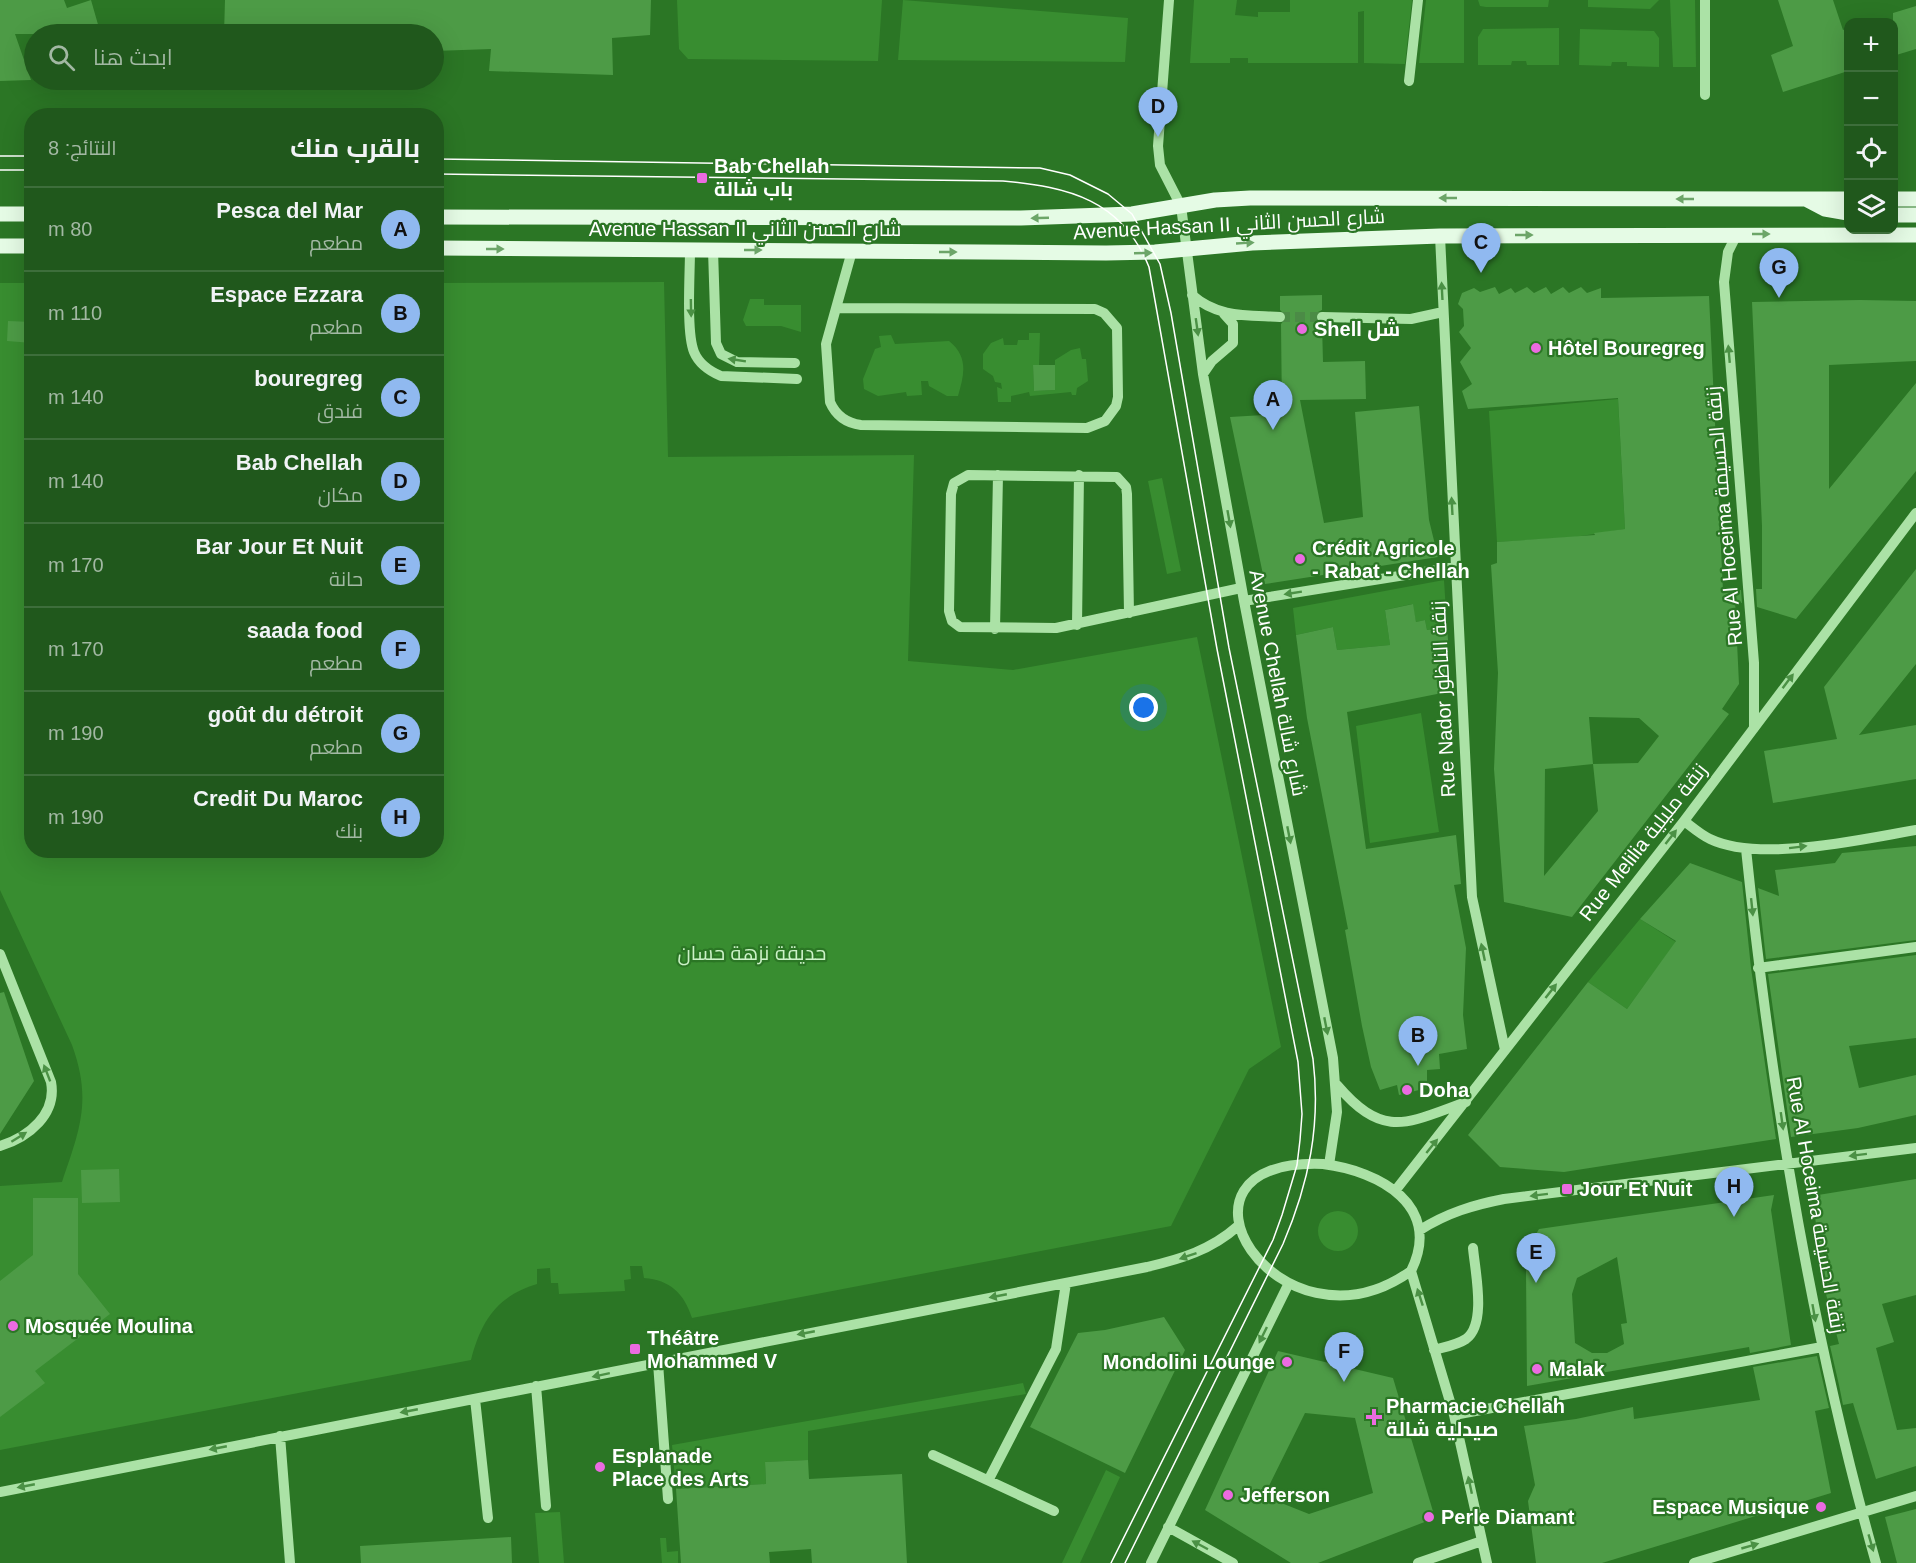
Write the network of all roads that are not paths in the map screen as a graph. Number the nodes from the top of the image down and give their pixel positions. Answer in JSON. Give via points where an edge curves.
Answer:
{"nodes":[{"id":1,"x":1169,"y":0,"type":"edge"},
{"id":2,"x":1418,"y":0,"type":"edge"},
{"id":3,"x":1705,"y":0,"type":"edge"},
{"id":4,"x":1409,"y":81,"type":"dead end"},
{"id":5,"x":1705,"y":95,"type":"dead end"},
{"id":6,"x":1806,"y":199,"type":"junction"},
{"id":7,"x":1844,"y":199,"type":"edge"},
{"id":8,"x":1898,"y":199,"type":"edge"},
{"id":9,"x":1916,"y":199,"type":"edge"},
{"id":10,"x":1181,"y":206,"type":"junction"},
{"id":11,"x":1844,"y":212,"type":"edge"},
{"id":12,"x":0,"y":214,"type":"edge"},
{"id":13,"x":24,"y":214,"type":"edge"},
{"id":14,"x":1898,"y":215,"type":"edge"},
{"id":15,"x":1916,"y":216,"type":"edge"},
{"id":16,"x":444,"y":217,"type":"edge"},
{"id":17,"x":1737,"y":234,"type":"junction"},
{"id":18,"x":1916,"y":235,"type":"edge"},
{"id":19,"x":1440,"y":236,"type":"junction"},
{"id":20,"x":0,"y":246,"type":"edge"},
{"id":21,"x":24,"y":246,"type":"edge"},
{"id":22,"x":444,"y":248,"type":"edge"},
{"id":23,"x":1186,"y":248,"type":"junction"},
{"id":24,"x":690,"y":250,"type":"junction"},
{"id":25,"x":713,"y":250,"type":"junction"},
{"id":26,"x":852,"y":251,"type":"junction"},
{"id":27,"x":1192,"y":295,"type":"junction"},
{"id":28,"x":838,"y":308,"type":"junction"},
{"id":29,"x":1443,"y":312,"type":"junction"},
{"id":30,"x":1224,"y":314,"type":"junction"},
{"id":31,"x":1280,"y":317,"type":"tunnel mouth"},
{"id":32,"x":1322,"y":317,"type":"tunnel mouth"},
{"id":33,"x":795,"y":363,"type":"dead end"},
{"id":34,"x":1203,"y":374,"type":"junction"},
{"id":35,"x":797,"y":379,"type":"dead end"},
{"id":36,"x":998,"y":475,"type":"junction"},
{"id":37,"x":1079,"y":476,"type":"junction"},
{"id":38,"x":1916,"y":513,"type":"edge"},
{"id":39,"x":1455,"y":567,"type":"junction"},
{"id":40,"x":1241,"y":588,"type":"junction"},
{"id":41,"x":1244,"y":601,"type":"junction"},
{"id":42,"x":1129,"y":613,"type":"junction"},
{"id":43,"x":1077,"y":625,"type":"junction"},
{"id":44,"x":995,"y":628,"type":"junction"},
{"id":45,"x":1754,"y":726,"type":"junction"},
{"id":46,"x":1684,"y":821,"type":"junction"},
{"id":47,"x":1916,"y":830,"type":"edge"},
{"id":48,"x":1746,"y":849,"type":"junction"},
{"id":49,"x":1916,"y":947,"type":"edge"},
{"id":50,"x":0,"y":954,"type":"edge"},
{"id":51,"x":1758,"y":968,"type":"junction"},
{"id":52,"x":1505,"y":1050,"type":"junction"},
{"id":53,"x":1336,"y":1085,"type":"junction"},
{"id":54,"x":1468,"y":1101,"type":"junction"},
{"id":55,"x":0,"y":1146,"type":"edge"},
{"id":56,"x":1916,"y":1148,"type":"edge"},
{"id":57,"x":1788,"y":1164,"type":"junction"},
{"id":58,"x":1329,"y":1165,"type":"junction"},
{"id":59,"x":1395,"y":1191,"type":"junction"},
{"id":60,"x":1238,"y":1226,"type":"junction"},
{"id":61,"x":1420,"y":1230,"type":"junction"},
{"id":62,"x":1473,"y":1248,"type":"dead end"},
{"id":63,"x":1411,"y":1271,"type":"junction"},
{"id":64,"x":1066,"y":1283,"type":"junction"},
{"id":65,"x":1289,"y":1283,"type":"junction"},
{"id":66,"x":1822,"y":1347,"type":"junction"},
{"id":67,"x":1434,"y":1350,"type":"junction"},
{"id":68,"x":658,"y":1363,"type":"junction"},
{"id":69,"x":536,"y":1386,"type":"junction"},
{"id":70,"x":475,"y":1398,"type":"junction"},
{"id":71,"x":1454,"y":1414,"type":"junction"},
{"id":72,"x":280,"y":1436,"type":"junction"},
{"id":73,"x":933,"y":1455,"type":"dead end"},
{"id":74,"x":989,"y":1479,"type":"junction"},
{"id":75,"x":0,"y":1492,"type":"edge"},
{"id":76,"x":1916,"y":1496,"type":"edge"},
{"id":77,"x":668,"y":1499,"type":"dead end"},
{"id":78,"x":546,"y":1506,"type":"dead end"},
{"id":79,"x":1054,"y":1511,"type":"dead end"},
{"id":80,"x":1862,"y":1513,"type":"junction"},
{"id":81,"x":488,"y":1518,"type":"dead end"},
{"id":82,"x":1168,"y":1527,"type":"junction"},
{"id":83,"x":1482,"y":1541,"type":"junction"},
{"id":84,"x":290,"y":1563,"type":"edge"},
{"id":85,"x":1151,"y":1563,"type":"edge"},
{"id":86,"x":1233,"y":1563,"type":"edge"},
{"id":87,"x":1418,"y":1563,"type":"edge"},
{"id":88,"x":1487,"y":1563,"type":"edge"},
{"id":89,"x":1694,"y":1563,"type":"edge"},
{"id":90,"x":1876,"y":1563,"type":"edge"}],
"edges":[{"from":1,"to":10,"type":"street","via":[[1158,146],[1160,165]]},
{"from":2,"to":4,"type":"street"},
{"from":3,"to":5,"type":"street"},
{"from":6,"to":7,"type":"main road","name":"Avenue Hassan II شارع الحسن الثاني"},
{"from":6,"to":10,"type":"main road","name":"Avenue Hassan II شارع الحسن الثاني","one_way":true,"via":[[1250,198]]},
{"from":6,"to":11,"type":"main road","via":[[1825,210]]},
{"from":8,"to":9,"type":"main road"},
{"from":10,"to":16,"type":"main road","name":"Avenue Hassan II شارع الحسن الثاني","one_way":true,"via":[[1132,214],[1021,218]]},
{"from":10,"to":23,"type":"street","name":"Avenue Chellah شارع شالة"},
{"from":12,"to":13,"type":"main road"},
{"from":14,"to":15,"type":"main road"},
{"from":17,"to":18,"type":"main road","name":"Avenue Hassan II شارع الحسن الثاني","one_way":true},
{"from":19,"to":17,"type":"main road","name":"Avenue Hassan II شارع الحسن الثاني","one_way":true},
{"from":45,"to":17,"type":"street","name":"Rue Al Hoceima زنقة الحسيمة","one_way":true,"via":[[1754,663],[1724,282],[1728,252]]},
{"from":23,"to":19,"type":"main road","name":"Avenue Hassan II شارع الحسن الثاني","one_way":true},
{"from":29,"to":19,"type":"street","name":"Rue Nador زنقة الناظور","one_way":true},
{"from":20,"to":21,"type":"main road"},
{"from":22,"to":24,"type":"main road","name":"Avenue Hassan II شارع الحسن الثاني","one_way":true},
{"from":26,"to":23,"type":"main road","name":"Avenue Hassan II شارع الحسن الثاني","one_way":true,"via":[[1106,254]]},
{"from":23,"to":27,"type":"street","name":"Avenue Chellah شارع شالة"},
{"from":24,"to":25,"type":"main road","name":"Avenue Hassan II شارع الحسن الثاني"},
{"from":24,"to":35,"type":"street","one_way":true,"via":[[691,342],[698,360],[721,376]]},
{"from":25,"to":26,"type":"main road","name":"Avenue Hassan II شارع الحسن الثاني","one_way":true},
{"from":33,"to":25,"type":"street","one_way":true,"via":[[737,362],[721,354],[716,343]]},
{"from":26,"to":28,"type":"street"},
{"from":27,"to":30,"type":"street"},
{"from":27,"to":34,"type":"street","name":"Avenue Chellah شارع شالة","one_way":true},
{"from":28,"to":28,"type":"street","via":[[1095,309],[1112,320],[1119,337],[1116,406],[1105,421],[1087,428],[853,424],[833,410],[828,394],[826,344]]},
{"from":29,"to":32,"type":"street","via":[[1411,319]]},
{"from":39,"to":29,"type":"street","name":"Rue Nador زنقة الناظور","one_way":true},
{"from":30,"to":31,"type":"street"},
{"from":30,"to":34,"type":"street","via":[[1233,324],[1233,343]]},
{"from":34,"to":40,"type":"street","name":"Avenue Chellah شارع شالة","one_way":true},
{"from":36,"to":37,"type":"street"},
{"from":36,"to":44,"type":"street"},
{"from":36,"to":44,"type":"street","via":[[963,477],[954,483],[951,494],[950,616],[960,627]]},
{"from":37,"to":42,"type":"street","via":[[1117,477],[1126,487]]},
{"from":37,"to":43,"type":"street"},
{"from":45,"to":38,"type":"street","name":"Rue Melilia زنقة مليلية","one_way":true},
{"from":39,"to":41,"type":"street","one_way":true},
{"from":52,"to":39,"type":"street","name":"Rue Nador زنقة الناظور","one_way":true,"via":[[1472,897]]},
{"from":40,"to":41,"type":"street","name":"Avenue Chellah شارع شالة"},
{"from":40,"to":42,"type":"street"},
{"from":41,"to":53,"type":"street","name":"Avenue Chellah شارع شالة","one_way":true},
{"from":42,"to":43,"type":"street"},
{"from":43,"to":44,"type":"street"},
{"from":45,"to":46,"type":"street","name":"Rue Melilia زنقة مليلية"},
{"from":46,"to":48,"type":"street","via":[[1711,839]]},
{"from":52,"to":46,"type":"street","name":"Rue Melilia زنقة مليلية","one_way":true},
{"from":48,"to":47,"type":"street","one_way":true,"via":[[1781,849]]},
{"from":48,"to":51,"type":"street","name":"Rue Al Hoceima زنقة الحسيمة","one_way":true},
{"from":49,"to":51,"type":"street"},
{"from":55,"to":50,"type":"street","one_way":true,"via":[[36,1125],[49,1110],[53,1095]]},
{"from":51,"to":57,"type":"street","name":"Rue Al Hoceima زنقة الحسيمة","one_way":true},
{"from":52,"to":54,"type":"street","name":"Rue Melilia زنقة مليلية"},
{"from":53,"to":54,"type":"street","via":[[1359,1109],[1389,1122],[1424,1119]]},
{"from":53,"to":58,"type":"street","name":"Avenue Chellah شارع شالة","via":[[1337,1112]]},
{"from":59,"to":54,"type":"street","name":"Rue Melilia زنقة مليلية","one_way":true},
{"from":56,"to":57,"type":"street","one_way":true},
{"from":57,"to":61,"type":"street","one_way":true,"via":[[1492,1201],[1442,1216]]},
{"from":57,"to":66,"type":"street","name":"Rue Al Hoceima زنقة الحسيمة","one_way":true},
{"from":58,"to":59,"type":"street","via":[[1364,1174]]},
{"from":58,"to":60,"type":"street","via":[[1282,1167],[1257,1177],[1240,1199]]},
{"from":59,"to":61,"type":"street","via":[[1407,1202]]},
{"from":60,"to":64,"type":"street","one_way":true,"via":[[1224,1239],[1190,1256]]},
{"from":60,"to":65,"type":"street","via":[[1246,1246],[1269,1270]]},
{"from":61,"to":63,"type":"street","via":[[1421,1244]]},
{"from":62,"to":67,"type":"street","via":[[1476,1326],[1460,1343]]},
{"from":63,"to":65,"type":"street","via":[[1388,1286],[1361,1294],[1324,1294]]},
{"from":67,"to":63,"type":"street","one_way":true},
{"from":64,"to":68,"type":"street","one_way":true},
{"from":64,"to":74,"type":"street","via":[[1056,1349]]},
{"from":65,"to":82,"type":"street","one_way":true},
{"from":66,"to":71,"type":"street"},
{"from":66,"to":80,"type":"street","name":"Rue Al Hoceima زنقة الحسيمة"},
{"from":67,"to":71,"type":"street"},
{"from":68,"to":69,"type":"street","one_way":true},
{"from":68,"to":77,"type":"street"},
{"from":69,"to":70,"type":"street"},
{"from":69,"to":78,"type":"street"},
{"from":70,"to":72,"type":"street","one_way":true},
{"from":70,"to":81,"type":"street"},
{"from":83,"to":71,"type":"street","one_way":true},
{"from":72,"to":75,"type":"street","one_way":true},
{"from":72,"to":84,"type":"street"},
{"from":73,"to":74,"type":"street"},
{"from":74,"to":79,"type":"street"},
{"from":76,"to":80,"type":"street"},
{"from":89,"to":80,"type":"street","one_way":true},
{"from":80,"to":90,"type":"street","name":"Rue Al Hoceima زنقة الحسيمة","one_way":true},
{"from":82,"to":85,"type":"street"},
{"from":86,"to":82,"type":"street","one_way":true},
{"from":83,"to":87,"type":"street"},
{"from":83,"to":88,"type":"street"}]}
